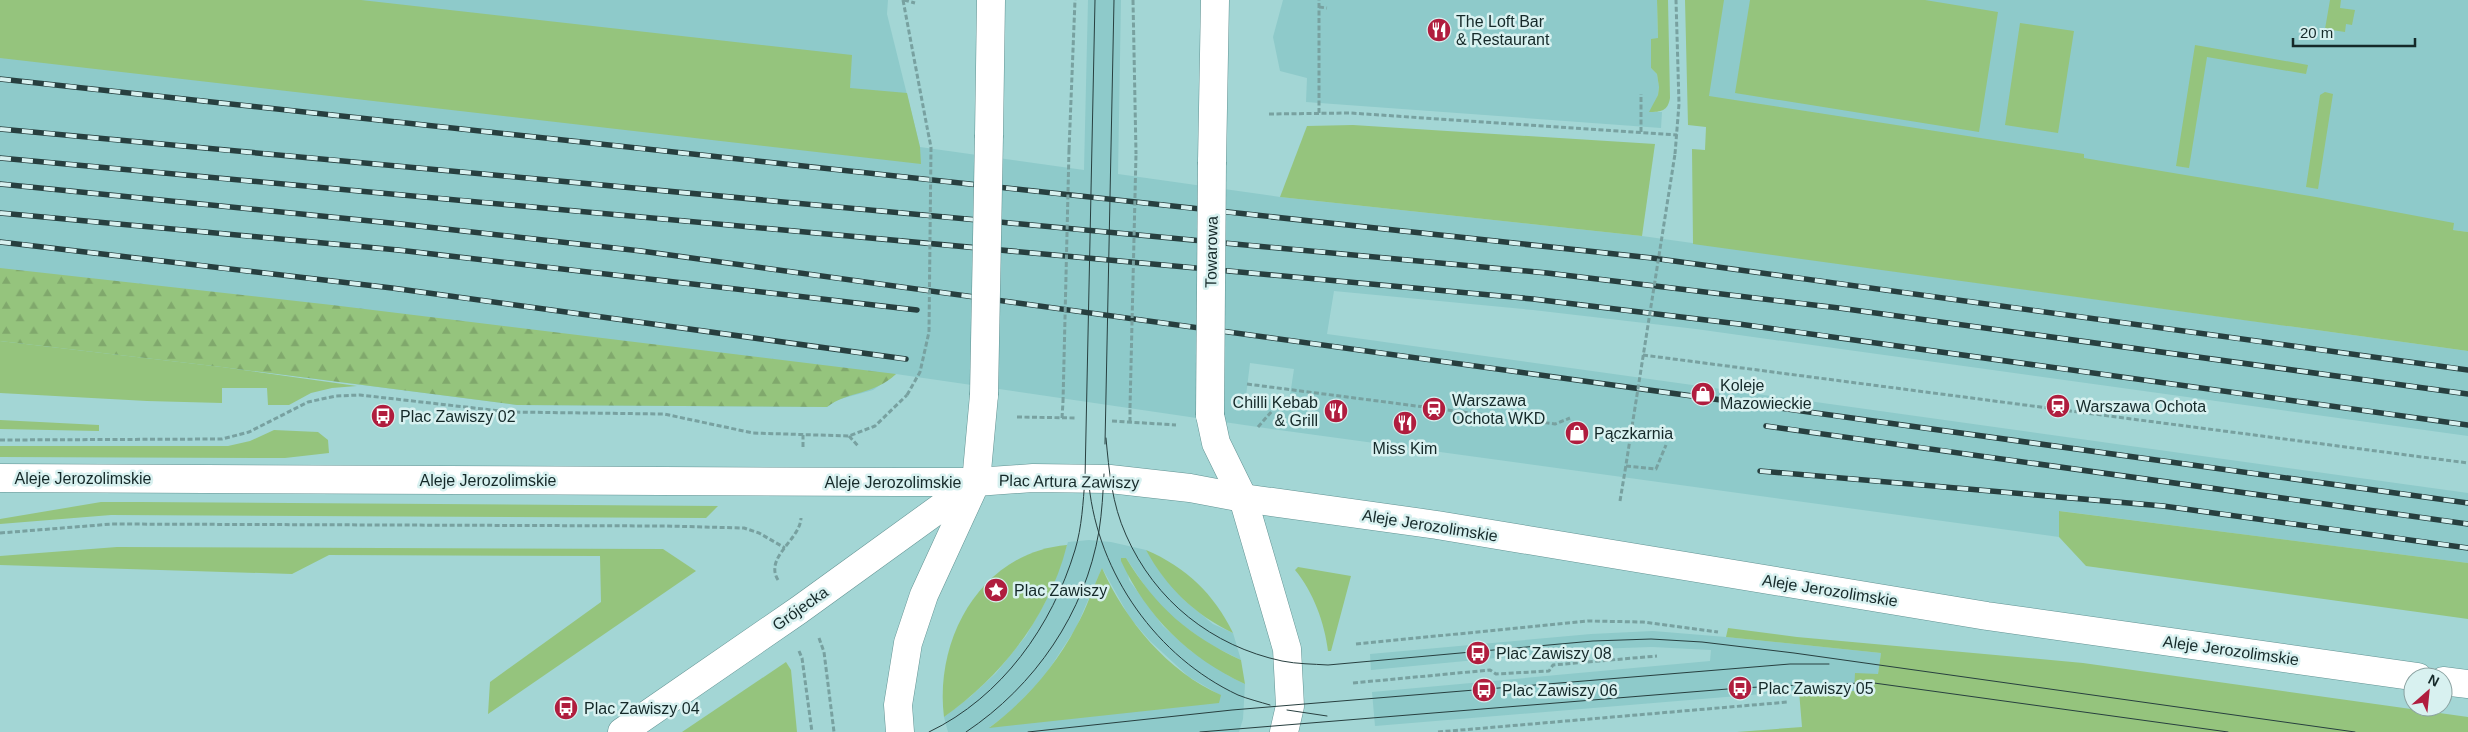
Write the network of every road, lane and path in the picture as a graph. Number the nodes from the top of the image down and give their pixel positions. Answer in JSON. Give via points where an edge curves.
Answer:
{"nodes":[{"id":1,"x":904,"y":0,"type":"edge"},
{"id":2,"x":990,"y":0,"type":"edge"},
{"id":3,"x":1075,"y":0,"type":"edge"},
{"id":4,"x":1133,"y":0,"type":"edge"},
{"id":5,"x":1215,"y":0,"type":"edge"},
{"id":6,"x":1319,"y":0,"type":"edge"},
{"id":7,"x":1676,"y":0,"type":"edge"},
{"id":8,"x":915,"y":3,"type":"dead end"},
{"id":9,"x":1319,"y":7,"type":"junction"},
{"id":10,"x":1327,"y":8,"type":"dead end"},
{"id":11,"x":1641,"y":94,"type":"dead end"},
{"id":12,"x":1319,"y":113,"type":"junction"},
{"id":13,"x":1269,"y":114,"type":"dead end"},
{"id":14,"x":1641,"y":132,"type":"junction"},
{"id":15,"x":1677,"y":135,"type":"junction"},
{"id":16,"x":1643,"y":355,"type":"junction"},
{"id":17,"x":1248,"y":384,"type":"dead end"},
{"id":18,"x":1272,"y":411,"type":"dead end"},
{"id":19,"x":1014,"y":417,"type":"dead end"},
{"id":20,"x":1062,"y":418,"type":"junction"},
{"id":21,"x":1077,"y":418,"type":"dead end"},
{"id":22,"x":1570,"y":418,"type":"dead end"},
{"id":23,"x":1112,"y":421,"type":"dead end"},
{"id":24,"x":1130,"y":422,"type":"junction"},
{"id":25,"x":1178,"y":425,"type":"dead end"},
{"id":26,"x":1258,"y":427,"type":"dead end"},
{"id":27,"x":0,"y":440,"type":"edge"},
{"id":28,"x":1666,"y":445,"type":"dead end"},
{"id":29,"x":2468,"y":463,"type":"edge"},
{"id":30,"x":1626,"y":466,"type":"junction"},
{"id":31,"x":0,"y":478,"type":"edge"},
{"id":32,"x":976,"y":482,"type":"junction"},
{"id":33,"x":1243,"y":498,"type":"junction"},
{"id":34,"x":1620,"y":501,"type":"dead end"},
{"id":35,"x":802,"y":515,"type":"dead end"},
{"id":36,"x":0,"y":533,"type":"edge"},
{"id":37,"x":785,"y":548,"type":"junction"},
{"id":38,"x":780,"y":584,"type":"dead end"},
{"id":39,"x":1718,"y":632,"type":"dead end"},
{"id":40,"x":817,"y":634,"type":"dead end"},
{"id":41,"x":1356,"y":644,"type":"dead end"},
{"id":42,"x":798,"y":648,"type":"dead end"},
{"id":43,"x":1657,"y":656,"type":"dead end"},
{"id":44,"x":2403,"y":675,"type":"edge"},
{"id":45,"x":2453,"y":682,"type":"edge"},
{"id":46,"x":1354,"y":683,"type":"dead end"},
{"id":47,"x":2468,"y":684,"type":"edge"},
{"id":48,"x":1788,"y":702,"type":"dead end"},
{"id":49,"x":622,"y":732,"type":"edge"},
{"id":50,"x":812,"y":732,"type":"edge"},
{"id":51,"x":834,"y":732,"type":"edge"},
{"id":52,"x":900,"y":732,"type":"edge"},
{"id":53,"x":1284,"y":732,"type":"edge"},
{"id":54,"x":1438,"y":732,"type":"edge"}],
"edges":[{"from":1,"to":8,"type":"path"},
{"from":1,"to":27,"type":"path","bridge":true,"via":[[931,147],[929,332],[920,372],[907,395],[874,426],[849,436],[753,433],[664,414],[509,412],[360,394],[308,402],[248,432],[222,439]]},
{"from":2,"to":32,"type":"main road","bridge":true,"via":[[984,395]]},
{"from":3,"to":20,"type":"path","bridge":true},
{"from":4,"to":24,"type":"path","bridge":true,"via":[[1136,154]]},
{"from":5,"to":33,"type":"main road","name":"Towarowa","bridge":true,"via":[[1210,415],[1216,443]]},
{"from":6,"to":9,"type":"path"},
{"from":7,"to":15,"type":"path"},
{"from":9,"to":10,"type":"path"},
{"from":9,"to":12,"type":"path"},
{"from":11,"to":14,"type":"path"},
{"from":12,"to":13,"type":"path"},
{"from":12,"to":14,"type":"path"},
{"from":14,"to":15,"type":"path"},
{"from":15,"to":16,"type":"path","bridge":true},
{"from":16,"to":29,"type":"path"},
{"from":16,"to":30,"type":"path","bridge":true},
{"from":17,"to":22,"type":"path","via":[[1555,424]]},
{"from":18,"to":26,"type":"path"},
{"from":19,"to":20,"type":"path"},
{"from":20,"to":21,"type":"path"},
{"from":23,"to":24,"type":"path"},
{"from":24,"to":25,"type":"path"},
{"from":28,"to":30,"type":"path","bridge":true,"via":[[1656,469]]},
{"from":30,"to":34,"type":"path","bridge":true},
{"from":31,"to":32,"type":"main road","name":"Aleje Jerozolimskie"},
{"from":32,"to":33,"type":"main road","name":"Plac Artura Zawiszy","via":[[1033,478],[1110,479]]},
{"from":32,"to":49,"type":"main road","name":"Grójecka"},
{"from":32,"to":52,"type":"main road","name":"Plac Artura Zawiszy","via":[[924,595],[908,643],[898,705]]},
{"from":33,"to":44,"type":"main road","name":"Aleje Jerozolimskie","via":[[1437,525],[1987,616]]},
{"from":33,"to":53,"type":"main road","via":[[1287,649],[1290,706]]},
{"from":35,"to":37,"type":"path","via":[[799,528]]},
{"from":36,"to":37,"type":"path","via":[[112,524],[665,526],[744,528]]},
{"from":37,"to":38,"type":"path","via":[[774,566]]},
{"from":39,"to":41,"type":"path","via":[[1643,622],[1588,621]]},
{"from":40,"to":51,"type":"path","via":[[824,652]]},
{"from":42,"to":50,"type":"path"},
{"from":43,"to":46,"type":"path","via":[[1554,665],[1549,671],[1496,674],[1490,670]]},
{"from":45,"to":47,"type":"main road"},
{"from":48,"to":54,"type":"path"}]}
